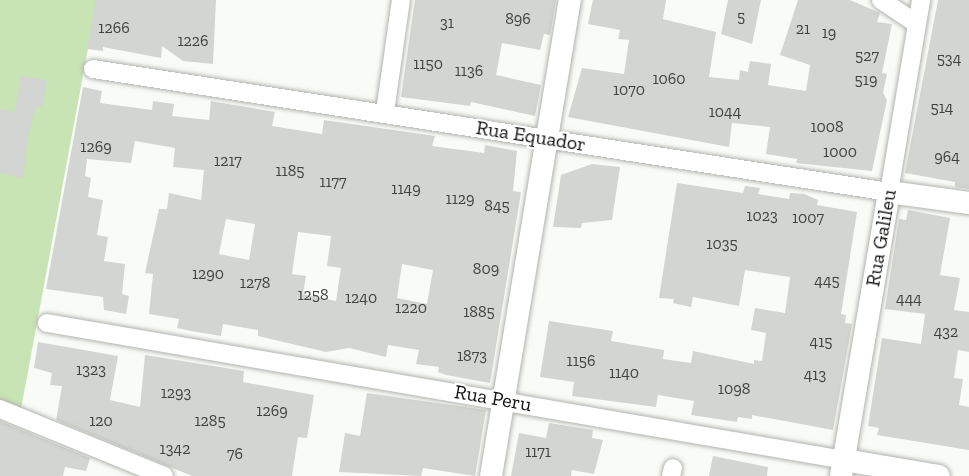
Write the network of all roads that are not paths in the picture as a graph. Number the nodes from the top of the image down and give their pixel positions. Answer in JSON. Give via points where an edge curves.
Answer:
{"nodes":[{"id":1,"x":401,"y":0,"type":"edge"},
{"id":2,"x":570,"y":0,"type":"edge"},
{"id":3,"x":881,"y":0,"type":"edge"},
{"id":4,"x":921,"y":0,"type":"edge"},
{"id":5,"x":917,"y":24,"type":"junction"},
{"id":6,"x":93,"y":69,"type":"dead end"},
{"id":7,"x":385,"y":112,"type":"junction"},
{"id":8,"x":547,"y":139,"type":"junction"},
{"id":9,"x":889,"y":192,"type":"junction"},
{"id":10,"x":969,"y":203,"type":"edge"},
{"id":11,"x":47,"y":323,"type":"dead end"},
{"id":12,"x":504,"y":400,"type":"junction"},
{"id":13,"x":0,"y":409,"type":"edge"},
{"id":14,"x":842,"y":468,"type":"edge"},
{"id":15,"x":159,"y":475,"type":"edge"},
{"id":16,"x":491,"y":476,"type":"edge"},
{"id":17,"x":939,"y":476,"type":"edge"}],
"edges":[{"from":1,"to":7,"type":"street"},
{"from":2,"to":8,"type":"street"},
{"from":3,"to":5,"type":"street"},
{"from":4,"to":5,"type":"street","name":"Rua Galileu"},
{"from":5,"to":9,"type":"street","name":"Rua Galileu"},
{"from":6,"to":7,"type":"street","name":"Rua Equador"},
{"from":7,"to":8,"type":"street","name":"Rua Equador"},
{"from":8,"to":9,"type":"street","name":"Rua Equador"},
{"from":8,"to":12,"type":"street"},
{"from":9,"to":10,"type":"street","name":"Rua Equador"},
{"from":9,"to":14,"type":"street","name":"Rua Galileu"},
{"from":11,"to":12,"type":"street","name":"Rua Peru"},
{"from":12,"to":14,"type":"street","name":"Rua Peru"},
{"from":12,"to":16,"type":"street"},
{"from":13,"to":15,"type":"street"},
{"from":14,"to":17,"type":"street","name":"Rua Peru"}]}
